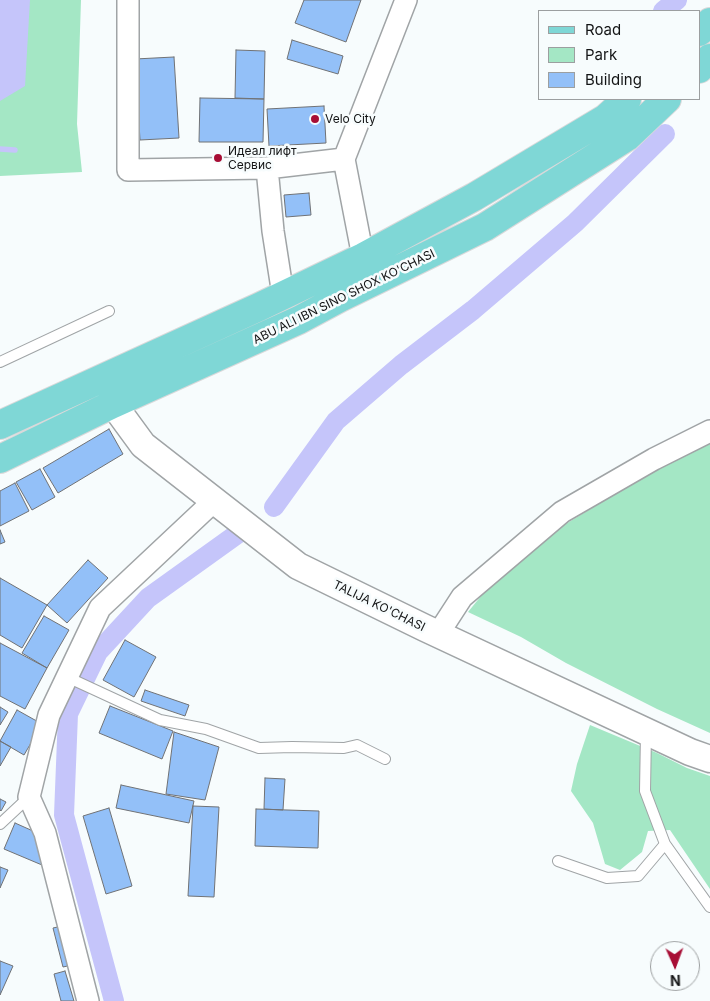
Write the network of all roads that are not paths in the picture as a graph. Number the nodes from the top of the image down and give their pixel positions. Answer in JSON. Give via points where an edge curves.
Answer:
{"nodes":[{"id":1,"x":128,"y":0,"type":"edge"},
{"id":2,"x":406,"y":0,"type":"edge"},
{"id":3,"x":710,"y":22,"type":"edge"},
{"id":4,"x":700,"y":31,"type":"edge"},
{"id":5,"x":710,"y":58,"type":"edge"},
{"id":6,"x":700,"y":68,"type":"edge"},
{"id":7,"x":626,"y":100,"type":"edge"},
{"id":8,"x":666,"y":100,"type":"edge"},
{"id":9,"x":344,"y":159,"type":"junction"},
{"id":10,"x":267,"y":168,"type":"junction"},
{"id":11,"x":363,"y":257,"type":"junction"},
{"id":12,"x":327,"y":274,"type":"junction"},
{"id":13,"x":283,"y":295,"type":"junction"},
{"id":14,"x":340,"y":298,"type":"junction"},
{"id":15,"x":109,"y":311,"type":"dead end"},
{"id":16,"x":0,"y":362,"type":"edge"},
{"id":17,"x":101,"y":379,"type":"junction"},
{"id":18,"x":113,"y":404,"type":"junction"},
{"id":19,"x":0,"y":425,"type":"edge"},
{"id":20,"x":710,"y":431,"type":"edge"},
{"id":21,"x":0,"y":459,"type":"edge"},
{"id":22,"x":215,"y":500,"type":"junction"},
{"id":23,"x":438,"y":634,"type":"junction"},
{"id":24,"x":67,"y":677,"type":"junction"},
{"id":25,"x":646,"y":732,"type":"junction"},
{"id":26,"x":386,"y":759,"type":"dead end"},
{"id":27,"x":710,"y":759,"type":"edge"},
{"id":28,"x":29,"y":797,"type":"junction"},
{"id":29,"x":0,"y":824,"type":"edge"},
{"id":30,"x":665,"y":844,"type":"junction"},
{"id":31,"x":558,"y":861,"type":"dead end"},
{"id":32,"x":710,"y":908,"type":"edge"},
{"id":33,"x":88,"y":1001,"type":"edge"}],
"edges":[{"from":1,"to":10,"type":"street","via":[[128,170]]},
{"from":2,"to":9,"type":"street"},
{"from":3,"to":4,"type":"main road"},
{"from":5,"to":6,"type":"main road"},
{"from":7,"to":11,"type":"main road","via":[[606,118],[565,143]]},
{"from":8,"to":14,"type":"main road","name":"ABU ALI IBN SINO SHOX KO'CHASI","via":[[627,137],[485,227]]},
{"from":9,"to":10,"type":"street"},
{"from":9,"to":11,"type":"street"},
{"from":10,"to":13,"type":"street"},
{"from":11,"to":12,"type":"main road"},
{"from":12,"to":13,"type":"main road"},
{"from":12,"to":14,"type":"main road"},
{"from":13,"to":17,"type":"main road"},
{"from":14,"to":18,"type":"main road","name":"ABU ALI IBN SINO SHOX KO'CHASI","via":[[246,345]]},
{"from":15,"to":16,"type":"lane"},
{"from":17,"to":18,"type":"street","name":"TALIJA KO'CHASI"},
{"from":17,"to":19,"type":"main road"},
{"from":18,"to":21,"type":"main road","name":"ABU ALI IBN SINO SHOX KO'CHASI"},
{"from":18,"to":22,"type":"street","name":"TALIJA KO'CHASI","via":[[143,445]]},
{"from":20,"to":23,"type":"street","via":[[562,512],[462,597]]},
{"from":22,"to":23,"type":"street","name":"TALIJA KO'CHASI","via":[[298,566]]},
{"from":22,"to":24,"type":"street","via":[[100,608]]},
{"from":23,"to":25,"type":"street","name":"TALIJA KO'CHASI"},
{"from":24,"to":26,"type":"lane","via":[[160,720],[206,730],[259,748],[344,748],[358,745]]},
{"from":24,"to":28,"type":"street","via":[[49,715]]},
{"from":25,"to":27,"type":"street","name":"TALIJA KO'CHASI"},
{"from":25,"to":30,"type":"lane","via":[[645,791]]},
{"from":28,"to":29,"type":"lane"},
{"from":28,"to":33,"type":"street","via":[[46,833]]},
{"from":30,"to":31,"type":"lane","via":[[638,876],[607,878]]},
{"from":30,"to":32,"type":"lane"}]}
